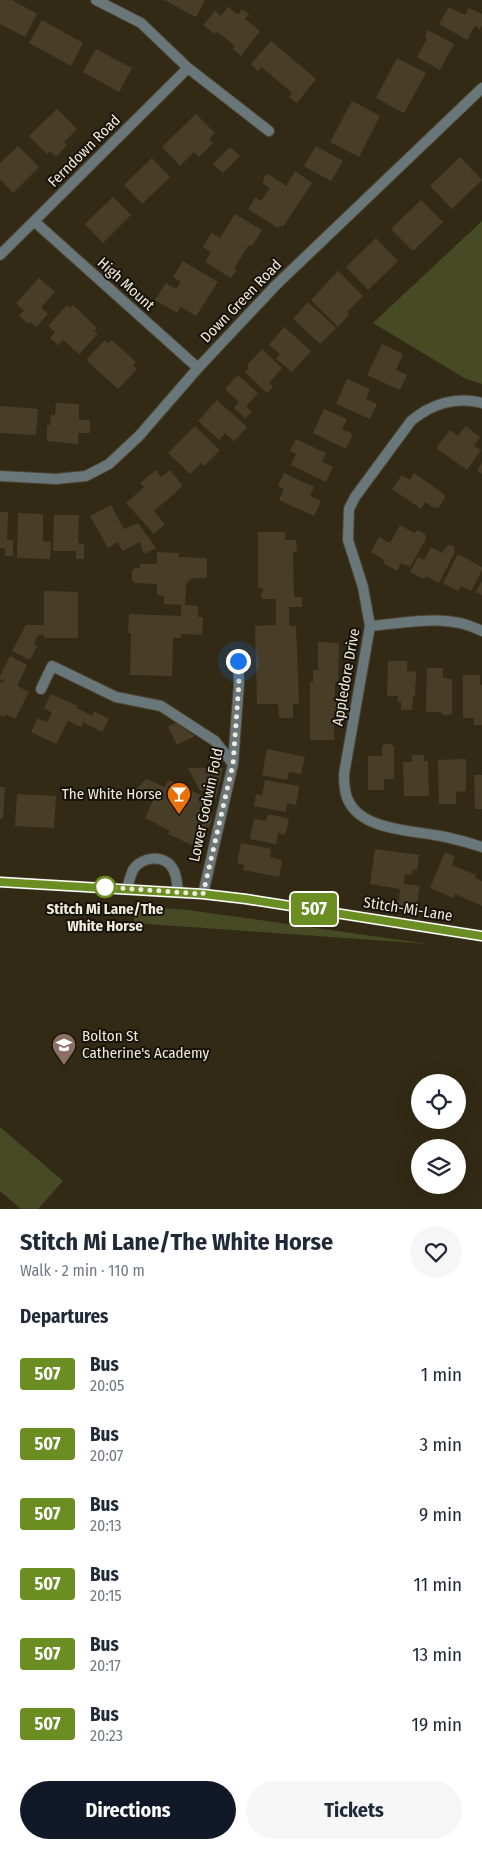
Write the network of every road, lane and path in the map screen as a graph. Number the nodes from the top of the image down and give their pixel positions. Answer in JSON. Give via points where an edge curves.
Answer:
{"nodes":[{"id":1,"x":96,"y":0,"type":"edge"},
{"id":2,"x":188,"y":68,"type":"junction"},
{"id":3,"x":482,"y":88,"type":"edge"},
{"id":4,"x":269,"y":131,"type":"dead end"},
{"id":5,"x":34,"y":222,"type":"junction"},
{"id":6,"x":0,"y":255,"type":"edge"},
{"id":7,"x":198,"y":368,"type":"junction"},
{"id":8,"x":482,"y":403,"type":"edge"},
{"id":9,"x":0,"y":476,"type":"edge"},
{"id":10,"x":370,"y":626,"type":"junction"},
{"id":11,"x":482,"y":631,"type":"edge"},
{"id":12,"x":238,"y":661,"type":"dead end"},
{"id":13,"x":41,"y":688,"type":"dead end"},
{"id":14,"x":233,"y":764,"type":"junction"},
{"id":15,"x":482,"y":847,"type":"edge"},
{"id":16,"x":0,"y":882,"type":"edge"},
{"id":17,"x":127,"y":888,"type":"junction"},
{"id":18,"x":178,"y":892,"type":"junction"},
{"id":19,"x":203,"y":894,"type":"junction"},
{"id":20,"x":482,"y":936,"type":"edge"}],
"edges":[{"from":1,"to":2,"type":"street","via":[[141,23]]},
{"from":2,"to":4,"type":"street"},
{"from":2,"to":5,"type":"street","name":"Ferndown Road"},
{"from":3,"to":7,"type":"street","name":"Down Green Road","via":[[276,285]]},
{"from":5,"to":6,"type":"street","name":"Ferndown Road"},
{"from":5,"to":7,"type":"street","name":"High Mount"},
{"from":7,"to":9,"type":"street","name":"Down Green Road","via":[[139,436],[109,464],[86,476],[56,479]]},
{"from":8,"to":10,"type":"street","name":"Appledore Drive","via":[[448,401],[423,410],[411,421],[355,497],[350,509],[348,540],[363,587]]},
{"from":10,"to":11,"type":"street","via":[[438,620],[461,622]]},
{"from":10,"to":15,"type":"street","name":"Appledore Drive","via":[[344,774],[348,801],[357,812],[378,825],[452,838]]},
{"from":12,"to":14,"type":"street","name":"Lower Godwin Fold"},
{"from":13,"to":14,"type":"street","via":[[52,666],[116,697],[161,706],[215,741]]},
{"from":14,"to":19,"type":"street","name":"Lower Godwin Fold"},
{"from":16,"to":17,"type":"street","name":"Stitch-Mi-Lane"},
{"from":17,"to":18,"type":"street","name":"Stitch-Mi-Lane"},
{"from":17,"to":18,"type":"street","via":[[134,869],[142,862],[160,859],[172,867]]},
{"from":18,"to":19,"type":"street","name":"Stitch-Mi-Lane"},
{"from":19,"to":20,"type":"street","name":"Stitch-Mi-Lane"}]}
